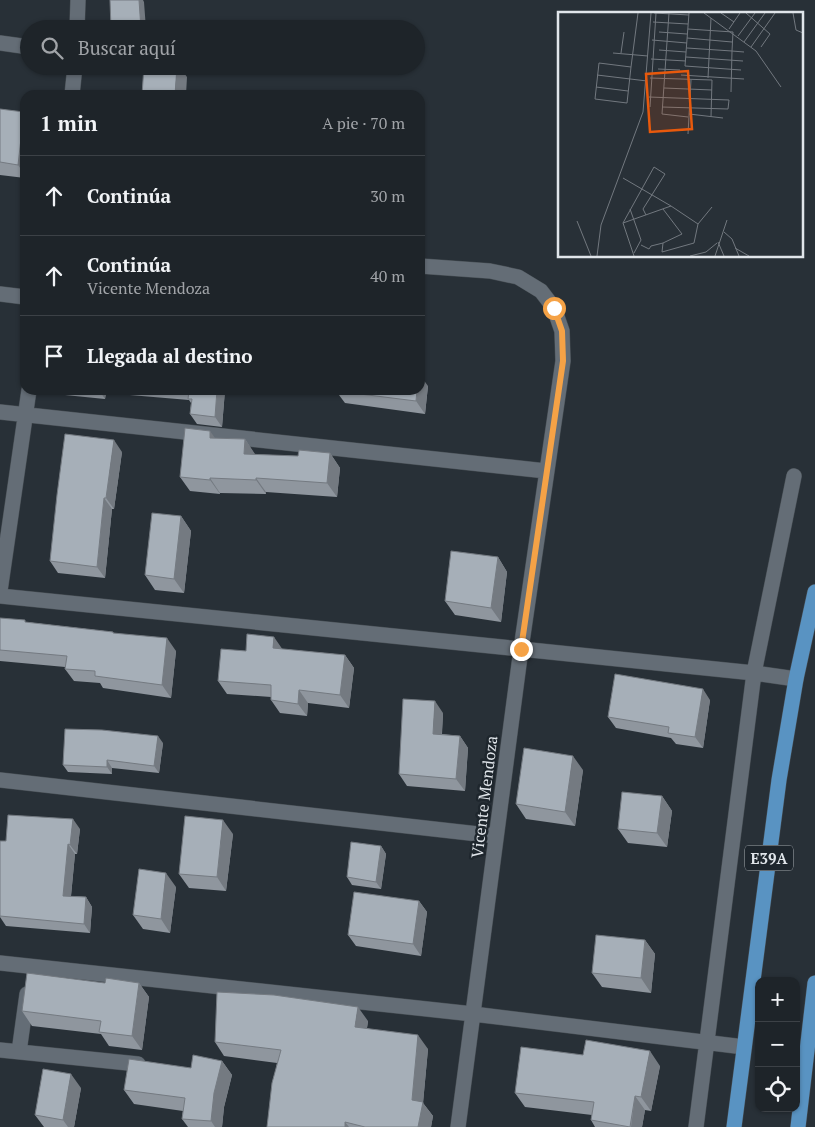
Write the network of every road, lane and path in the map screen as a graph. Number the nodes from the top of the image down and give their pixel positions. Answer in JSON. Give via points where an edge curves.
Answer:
{"nodes":[{"id":1,"x":78,"y":0,"type":"edge"},
{"id":2,"x":77,"y":20,"type":"edge"},
{"id":3,"x":0,"y":43,"type":"edge"},
{"id":4,"x":20,"y":46,"type":"edge"},
{"id":5,"x":75,"y":75,"type":"edge"},
{"id":6,"x":73,"y":90,"type":"edge"},
{"id":7,"x":425,"y":266,"type":"edge"},
{"id":8,"x":0,"y":294,"type":"edge"},
{"id":9,"x":20,"y":296,"type":"edge"},
{"id":10,"x":28,"y":395,"type":"edge"},
{"id":11,"x":0,"y":412,"type":"edge"},
{"id":12,"x":26,"y":415,"type":"junction"},
{"id":13,"x":546,"y":471,"type":"junction"},
{"id":14,"x":794,"y":476,"type":"dead end"},
{"id":15,"x":0,"y":591,"type":"edge"},
{"id":16,"x":815,"y":592,"type":"edge"},
{"id":17,"x":0,"y":596,"type":"edge"},
{"id":18,"x":521,"y":649,"type":"junction"},
{"id":19,"x":754,"y":673,"type":"junction"},
{"id":20,"x":796,"y":679,"type":"junction"},
{"id":21,"x":0,"y":780,"type":"edge"},
{"id":22,"x":496,"y":836,"type":"junction"},
{"id":23,"x":0,"y":964,"type":"edge"},
{"id":24,"x":30,"y":967,"type":"junction"},
{"id":25,"x":814,"y":993,"type":"edge"},
{"id":26,"x":473,"y":1014,"type":"junction"},
{"id":27,"x":707,"y":1042,"type":"junction"},
{"id":28,"x":744,"y":1047,"type":"junction"},
{"id":29,"x":0,"y":1050,"type":"edge"},
{"id":30,"x":19,"y":1052,"type":"junction"},
{"id":31,"x":138,"y":1064,"type":"edge"},
{"id":32,"x":458,"y":1127,"type":"edge"},
{"id":33,"x":696,"y":1127,"type":"edge"},
{"id":34,"x":734,"y":1127,"type":"edge"},
{"id":35,"x":798,"y":1127,"type":"edge"}],
"edges":[{"from":1,"to":2,"type":"street"},
{"from":3,"to":4,"type":"street"},
{"from":5,"to":6,"type":"street"},
{"from":7,"to":13,"type":"street","name":"Vicente Mendoza","via":[[490,271],[518,277],[540,291],[554,308],[562,331],[563,361]]},
{"from":8,"to":9,"type":"street"},
{"from":10,"to":12,"type":"street"},
{"from":11,"to":12,"type":"street"},
{"from":12,"to":13,"type":"street"},
{"from":12,"to":15,"type":"street"},
{"from":13,"to":18,"type":"street","name":"Vicente Mendoza"},
{"from":14,"to":19,"type":"street"},
{"from":16,"to":20,"type":"main road","number":"E39A"},
{"from":17,"to":18,"type":"street"},
{"from":18,"to":19,"type":"street"},
{"from":18,"to":22,"type":"street","name":"Vicente Mendoza"},
{"from":19,"to":20,"type":"street"},
{"from":19,"to":27,"type":"street"},
{"from":20,"to":28,"type":"main road","number":"E39A"},
{"from":21,"to":22,"type":"street"},
{"from":22,"to":26,"type":"street","name":"Vicente Mendoza"},
{"from":23,"to":24,"type":"street"},
{"from":24,"to":26,"type":"street"},
{"from":24,"to":30,"type":"street"},
{"from":25,"to":35,"type":"main road"},
{"from":26,"to":27,"type":"street"},
{"from":26,"to":32,"type":"street","name":"Vicente Mendoza"},
{"from":27,"to":28,"type":"street"},
{"from":27,"to":33,"type":"street"},
{"from":28,"to":34,"type":"main road","number":"E39A"},
{"from":29,"to":30,"type":"street"},
{"from":30,"to":31,"type":"street"}]}
